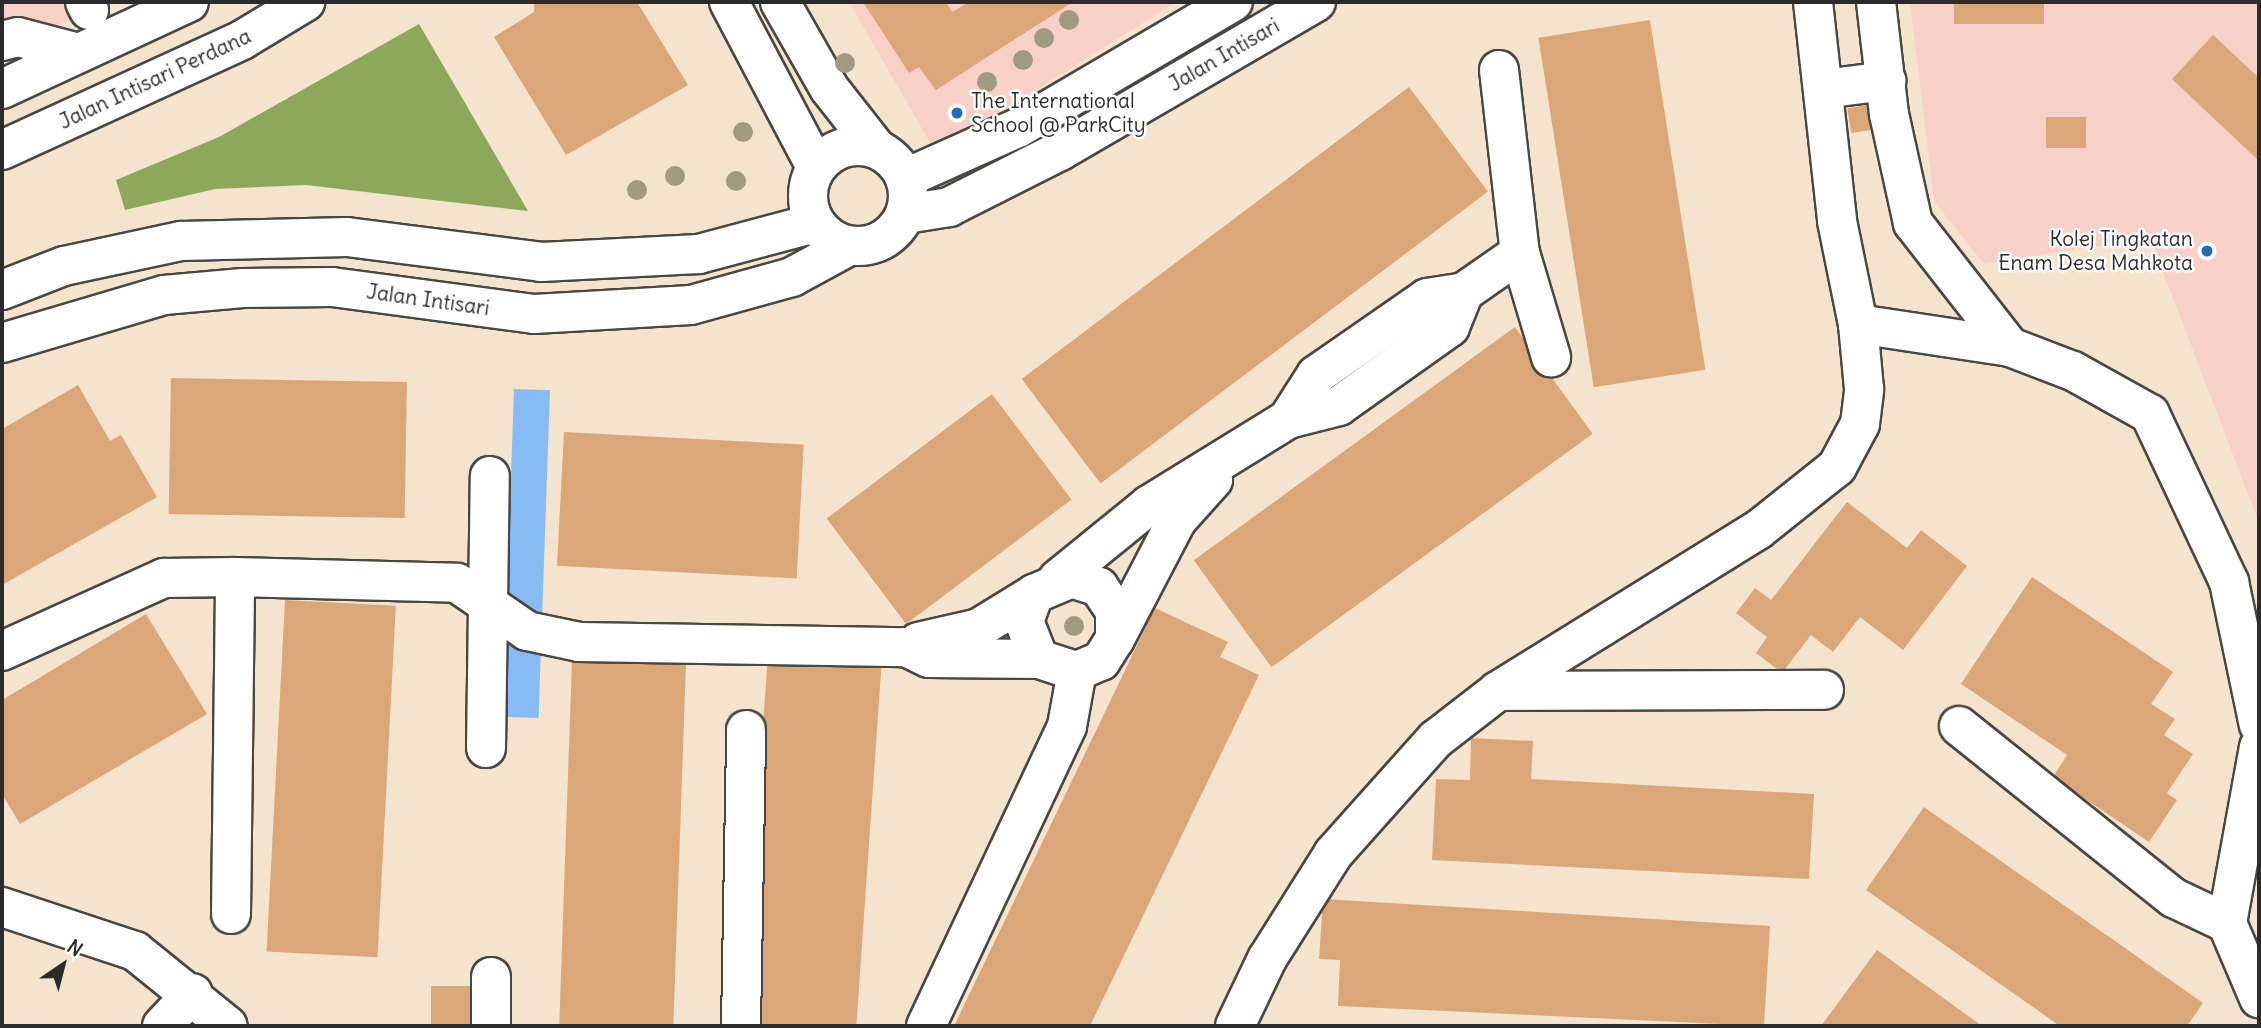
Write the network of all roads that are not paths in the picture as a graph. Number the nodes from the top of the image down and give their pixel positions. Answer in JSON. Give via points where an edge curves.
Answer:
{"nodes":[{"id":1,"x":189,"y":2,"type":"edge"},
{"id":2,"x":305,"y":2,"type":"edge"},
{"id":3,"x":729,"y":2,"type":"edge"},
{"id":4,"x":780,"y":2,"type":"edge"},
{"id":5,"x":1233,"y":2,"type":"edge"},
{"id":6,"x":1316,"y":2,"type":"edge"},
{"id":7,"x":1813,"y":2,"type":"edge"},
{"id":8,"x":1876,"y":2,"type":"edge"},
{"id":9,"x":108,"y":10,"type":"edge"},
{"id":10,"x":2,"y":41,"type":"edge"},
{"id":11,"x":78,"y":53,"type":"junction"},
{"id":12,"x":1499,"y":70,"type":"dead end"},
{"id":13,"x":1886,"y":81,"type":"junction"},
{"id":14,"x":2,"y":89,"type":"edge"},
{"id":15,"x":1823,"y":89,"type":"junction"},
{"id":16,"x":876,"y":148,"type":"junction"},
{"id":17,"x":2,"y":150,"type":"edge"},
{"id":18,"x":816,"y":167,"type":"junction"},
{"id":19,"x":906,"y":196,"type":"junction"},
{"id":20,"x":816,"y":223,"type":"junction"},
{"id":21,"x":849,"y":246,"type":"junction"},
{"id":22,"x":1520,"y":253,"type":"junction"},
{"id":23,"x":2,"y":289,"type":"edge"},
{"id":24,"x":1858,"y":324,"type":"junction"},
{"id":25,"x":2,"y":343,"type":"edge"},
{"id":26,"x":2010,"y":347,"type":"junction"},
{"id":27,"x":1551,"y":357,"type":"dead end"},
{"id":28,"x":1233,"y":457,"type":"junction"},
{"id":29,"x":490,"y":476,"type":"dead end"},
{"id":30,"x":235,"y":577,"type":"junction"},
{"id":31,"x":1046,"y":587,"type":"junction"},
{"id":32,"x":488,"y":605,"type":"junction"},
{"id":33,"x":1115,"y":639,"type":"junction"},
{"id":34,"x":906,"y":647,"type":"junction"},
{"id":35,"x":2,"y":651,"type":"edge"},
{"id":36,"x":1039,"y":659,"type":"junction"},
{"id":37,"x":1077,"y":671,"type":"junction"},
{"id":38,"x":1824,"y":690,"type":"dead end"},
{"id":39,"x":1499,"y":691,"type":"junction"},
{"id":40,"x":2259,"y":725,"type":"edge"},
{"id":41,"x":1959,"y":726,"type":"dead end"},
{"id":42,"x":746,"y":730,"type":"dead end"},
{"id":43,"x":2259,"y":747,"type":"edge"},
{"id":44,"x":486,"y":748,"type":"dead end"},
{"id":45,"x":2,"y":908,"type":"edge"},
{"id":46,"x":232,"y":914,"type":"dead end"},
{"id":47,"x":2227,"y":923,"type":"junction"},
{"id":48,"x":491,"y":977,"type":"dead end"},
{"id":49,"x":193,"y":993,"type":"junction"},
{"id":50,"x":2259,"y":998,"type":"edge"},
{"id":51,"x":162,"y":1026,"type":"edge"},
{"id":52,"x":228,"y":1026,"type":"edge"},
{"id":53,"x":491,"y":1026,"type":"edge"},
{"id":54,"x":741,"y":1026,"type":"edge"},
{"id":55,"x":926,"y":1026,"type":"edge"},
{"id":56,"x":1235,"y":1026,"type":"edge"}],
"edges":[{"from":1,"to":9,"type":"street"},
{"from":2,"to":17,"type":"street","name":"Jalan Intisari Perdana","via":[[242,40]]},
{"from":3,"to":18,"type":"street"},
{"from":4,"to":16,"type":"street","via":[[829,89]]},
{"from":5,"to":19,"type":"street","name":"Jalan Intisari"},
{"from":6,"to":19,"type":"street","name":"Jalan Intisari","via":[[1060,151],[949,206]]},
{"from":7,"to":15,"type":"street"},
{"from":8,"to":13,"type":"street"},
{"from":9,"to":11,"type":"street"},
{"from":10,"to":11,"type":"street","via":[[18,37]]},
{"from":11,"to":14,"type":"street"},
{"from":12,"to":22,"type":"street"},
{"from":13,"to":15,"type":"street"},
{"from":13,"to":26,"type":"street","via":[[1913,223]]},
{"from":15,"to":24,"type":"street","via":[[1837,221]]},
{"from":16,"to":18,"type":"street","via":[[842,147]]},
{"from":16,"to":19,"type":"street"},
{"from":18,"to":20,"type":"street","via":[[808,205]]},
{"from":19,"to":21,"type":"street","via":[[884,240]]},
{"from":20,"to":21,"type":"street"},
{"from":20,"to":23,"type":"street","via":[[699,254],[541,262],[347,237],[181,241],[64,266]]},
{"from":21,"to":25,"type":"street","name":"Jalan Intisari","via":[[792,277],[691,305],[534,314],[332,287],[243,288],[164,295]]},
{"from":22,"to":27,"type":"street"},
{"from":22,"to":28,"type":"street","via":[[1464,292],[1450,327],[1339,406],[1288,418]]},
{"from":24,"to":26,"type":"street"},
{"from":24,"to":39,"type":"street","via":[[1861,412],[1838,467],[1758,530]]},
{"from":26,"to":40,"type":"street","via":[[2073,371],[2150,414],[2229,582]]},
{"from":28,"to":31,"type":"street","via":[[1149,505]]},
{"from":28,"to":33,"type":"street","via":[[1177,520]]},
{"from":29,"to":32,"type":"street"},
{"from":30,"to":32,"type":"street","via":[[457,583]]},
{"from":30,"to":35,"type":"street","via":[[164,578]]},
{"from":30,"to":46,"type":"street"},
{"from":31,"to":33,"type":"street","via":[[1099,587],[1115,611]]},
{"from":31,"to":34,"type":"street","via":[[979,628]]},
{"from":31,"to":36,"type":"street","via":[[1024,621]]},
{"from":32,"to":34,"type":"street","via":[[527,631],[579,642]]},
{"from":32,"to":44,"type":"street"},
{"from":33,"to":37,"type":"street","via":[[1101,661]]},
{"from":34,"to":36,"type":"street","via":[[929,658]]},
{"from":36,"to":37,"type":"street"},
{"from":37,"to":55,"type":"street","via":[[1067,726]]},
{"from":38,"to":39,"type":"street"},
{"from":39,"to":56,"type":"street","via":[[1436,739],[1333,853],[1267,958]]},
{"from":41,"to":47,"type":"street","via":[[2174,898]]},
{"from":42,"to":54,"type":"street"},
{"from":43,"to":47,"type":"street"},
{"from":45,"to":49,"type":"street","via":[[135,951]]},
{"from":47,"to":50,"type":"street"},
{"from":48,"to":53,"type":"street"},
{"from":49,"to":51,"type":"street"},
{"from":49,"to":52,"type":"street"}]}
